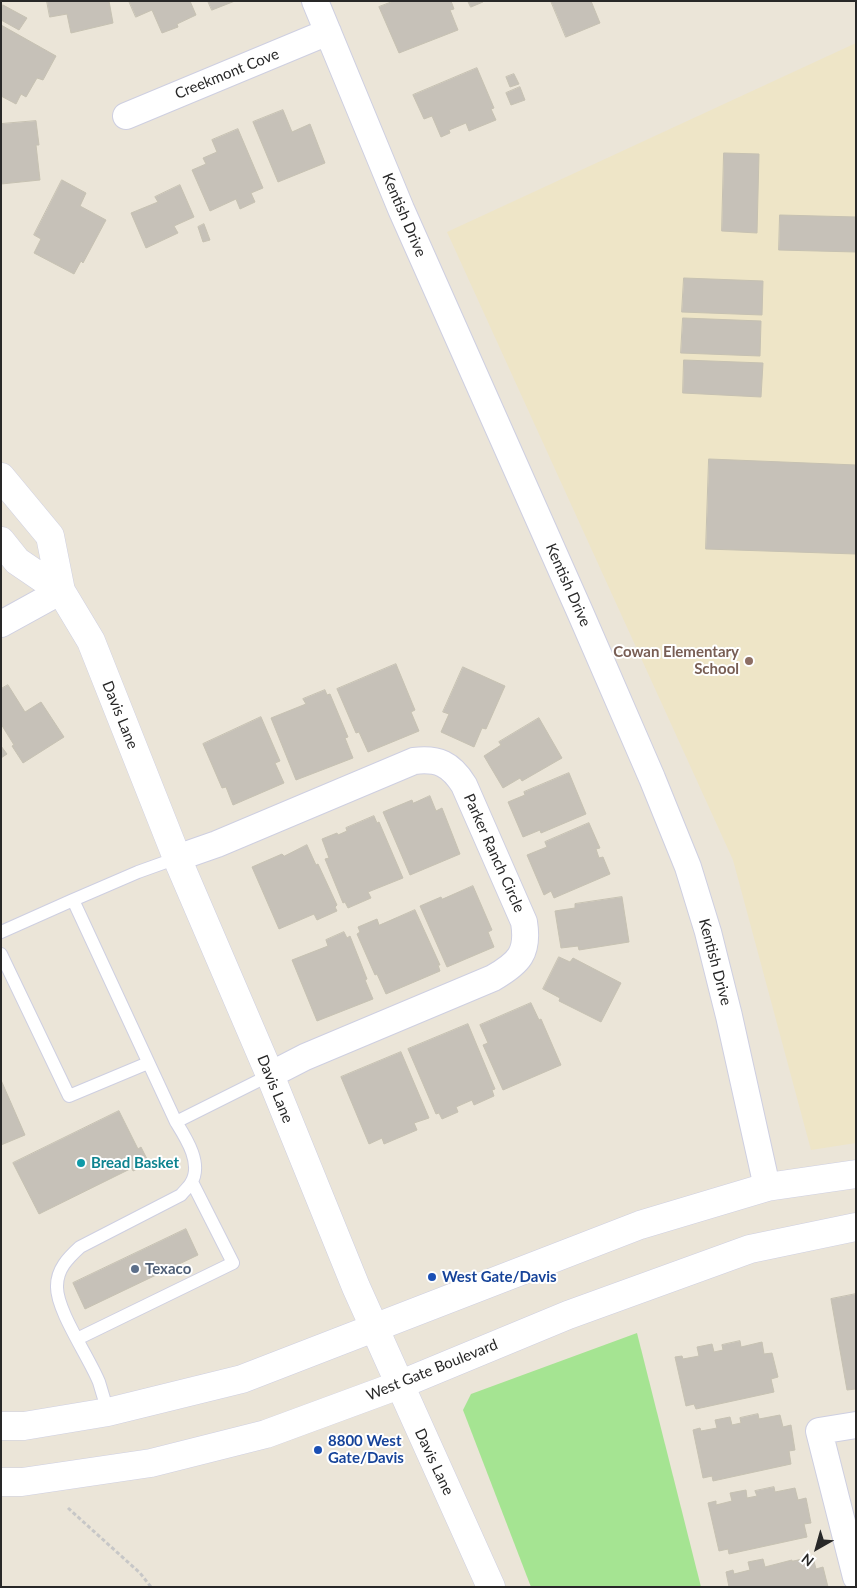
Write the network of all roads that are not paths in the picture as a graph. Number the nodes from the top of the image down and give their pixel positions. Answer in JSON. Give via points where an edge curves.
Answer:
{"nodes":[{"id":1,"x":315,"y":1,"type":"edge"},
{"id":2,"x":328,"y":32,"type":"junction"},
{"id":3,"x":126,"y":116,"type":"dead end"},
{"id":4,"x":1,"y":477,"type":"edge"},
{"id":5,"x":1,"y":541,"type":"edge"},
{"id":6,"x":61,"y":591,"type":"junction"},
{"id":7,"x":1,"y":624,"type":"edge"},
{"id":8,"x":177,"y":858,"type":"junction"},
{"id":9,"x":73,"y":900,"type":"junction"},
{"id":10,"x":1,"y":932,"type":"edge"},
{"id":11,"x":1,"y":954,"type":"edge"},
{"id":12,"x":148,"y":1063,"type":"junction"},
{"id":13,"x":270,"y":1075,"type":"junction"},
{"id":14,"x":176,"y":1122,"type":"junction"},
{"id":15,"x":856,"y":1174,"type":"edge"},
{"id":16,"x":192,"y":1182,"type":"junction"},
{"id":17,"x":767,"y":1187,"type":"junction"},
{"id":18,"x":856,"y":1227,"type":"edge"},
{"id":19,"x":374,"y":1329,"type":"junction"},
{"id":20,"x":77,"y":1339,"type":"junction"},
{"id":21,"x":399,"y":1385,"type":"junction"},
{"id":22,"x":108,"y":1412,"type":"junction"},
{"id":23,"x":856,"y":1425,"type":"edge"},
{"id":24,"x":1,"y":1426,"type":"edge"},
{"id":25,"x":1,"y":1482,"type":"edge"},
{"id":26,"x":856,"y":1577,"type":"edge"},
{"id":27,"x":491,"y":1587,"type":"edge"}],
"edges":[{"from":1,"to":2,"type":"street","name":"Kentish Drive"},
{"from":2,"to":3,"type":"street","name":"Creekmont Cove"},
{"from":2,"to":17,"type":"street","name":"Kentish Drive","via":[[401,209],[580,612],[688,867],[729,1016]]},
{"from":4,"to":6,"type":"main road","name":"Davis Lane","via":[[50,536]]},
{"from":5,"to":6,"type":"main road","name":"Davis Lane","via":[[17,561]]},
{"from":6,"to":7,"type":"street"},
{"from":6,"to":8,"type":"main road","name":"Davis Lane","via":[[90,640]]},
{"from":8,"to":9,"type":"lane"},
{"from":8,"to":13,"type":"main road","name":"Davis Lane"},
{"from":8,"to":13,"type":"street","name":"Parker Ranch Circle","via":[[414,762],[435,761],[457,773],[464,785],[524,922],[525,947],[518,960],[494,978],[305,1057]]},
{"from":9,"to":10,"type":"lane"},
{"from":9,"to":12,"type":"lane"},
{"from":11,"to":12,"type":"lane","via":[[69,1096]]},
{"from":12,"to":14,"type":"lane"},
{"from":13,"to":14,"type":"lane"},
{"from":13,"to":19,"type":"main road","name":"Davis Lane"},
{"from":14,"to":16,"type":"lane","via":[[188,1142],[196,1168]]},
{"from":15,"to":17,"type":"main road"},
{"from":16,"to":20,"type":"lane","via":[[181,1195],[80,1247],[69,1257],[59,1272],[57,1287],[60,1303]]},
{"from":16,"to":20,"type":"lane","via":[[233,1263]]},
{"from":17,"to":19,"type":"main road","via":[[640,1225]]},
{"from":18,"to":21,"type":"main road","name":"West Gate Boulevard","via":[[750,1249],[568,1315]]},
{"from":19,"to":21,"type":"main road","name":"Davis Lane"},
{"from":19,"to":22,"type":"main road","via":[[242,1379]]},
{"from":20,"to":22,"type":"lane","via":[[98,1381]]},
{"from":21,"to":25,"type":"main road","name":"West Gate Boulevard","via":[[266,1434],[152,1463],[22,1482]]},
{"from":21,"to":27,"type":"main road","name":"Davis Lane"},
{"from":22,"to":24,"type":"main road","via":[[24,1426]]},
{"from":23,"to":26,"type":"street","via":[[819,1431]]}]}
